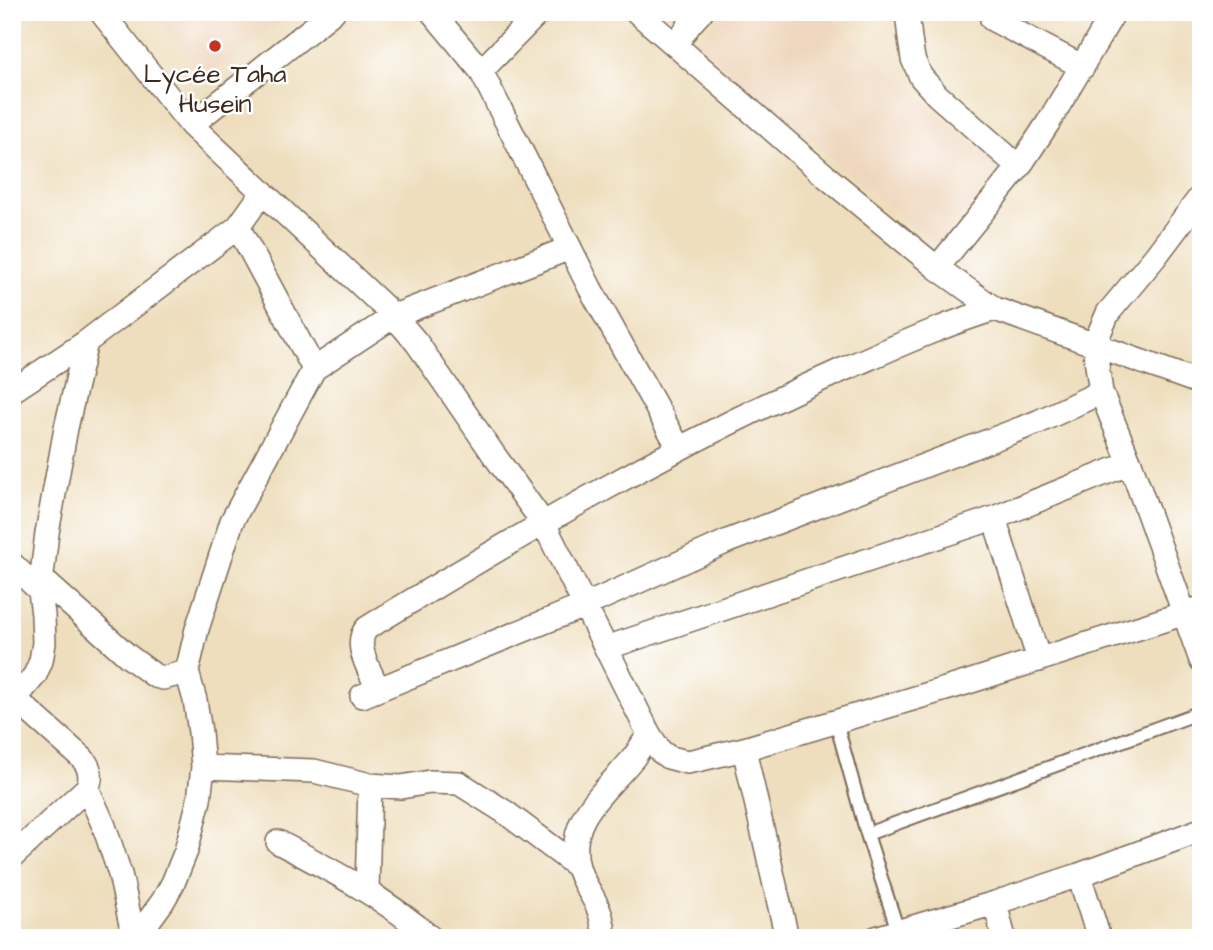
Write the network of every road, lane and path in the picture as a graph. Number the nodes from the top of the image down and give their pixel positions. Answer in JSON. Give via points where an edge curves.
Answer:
{"nodes":[{"id":1,"x":101,"y":12,"type":"edge"},
{"id":2,"x":333,"y":12,"type":"edge"},
{"id":3,"x":432,"y":12,"type":"edge"},
{"id":4,"x":539,"y":12,"type":"edge"},
{"id":5,"x":637,"y":12,"type":"edge"},
{"id":6,"x":701,"y":12,"type":"edge"},
{"id":7,"x":907,"y":12,"type":"edge"},
{"id":8,"x":1114,"y":12,"type":"edge"},
{"id":9,"x":988,"y":15,"type":"edge"},
{"id":10,"x":675,"y":45,"type":"junction"},
{"id":11,"x":1083,"y":67,"type":"junction"},
{"id":12,"x":481,"y":71,"type":"junction"},
{"id":13,"x":191,"y":125,"type":"junction"},
{"id":14,"x":1018,"y":167,"type":"junction"},
{"id":15,"x":262,"y":192,"type":"junction"},
{"id":16,"x":1201,"y":196,"type":"edge"},
{"id":17,"x":238,"y":227,"type":"junction"},
{"id":18,"x":570,"y":248,"type":"junction"},
{"id":19,"x":937,"y":268,"type":"junction"},
{"id":20,"x":995,"y":309,"type":"junction"},
{"id":21,"x":394,"y":316,"type":"junction"},
{"id":22,"x":86,"y":342,"type":"junction"},
{"id":23,"x":1094,"y":345,"type":"junction"},
{"id":24,"x":314,"y":369,"type":"junction"},
{"id":25,"x":1201,"y":383,"type":"edge"},
{"id":26,"x":12,"y":391,"type":"edge"},
{"id":27,"x":1101,"y":392,"type":"junction"},
{"id":28,"x":679,"y":448,"type":"junction"},
{"id":29,"x":1130,"y":463,"type":"junction"},
{"id":30,"x":994,"y":519,"type":"junction"},
{"id":31,"x":544,"y":524,"type":"junction"},
{"id":32,"x":12,"y":564,"type":"edge"},
{"id":33,"x":41,"y":585,"type":"junction"},
{"id":34,"x":586,"y":605,"type":"junction"},
{"id":35,"x":1192,"y":611,"type":"edge"},
{"id":36,"x":606,"y":648,"type":"junction"},
{"id":37,"x":1039,"y":660,"type":"junction"},
{"id":38,"x":1201,"y":660,"type":"edge"},
{"id":39,"x":187,"y":672,"type":"junction"},
{"id":40,"x":14,"y":697,"type":"edge"},
{"id":41,"x":1201,"y":712,"type":"edge"},
{"id":42,"x":836,"y":722,"type":"junction"},
{"id":43,"x":649,"y":734,"type":"junction"},
{"id":44,"x":744,"y":749,"type":"junction"},
{"id":45,"x":203,"y":767,"type":"junction"},
{"id":46,"x":370,"y":785,"type":"junction"},
{"id":47,"x":87,"y":788,"type":"junction"},
{"id":48,"x":1201,"y":830,"type":"edge"},
{"id":49,"x":867,"y":834,"type":"junction"},
{"id":50,"x":278,"y":842,"type":"dead end"},
{"id":51,"x":12,"y":857,"type":"edge"},
{"id":52,"x":578,"y":866,"type":"junction"},
{"id":53,"x":1079,"y":874,"type":"junction"},
{"id":54,"x":367,"y":891,"type":"junction"},
{"id":55,"x":995,"y":903,"type":"junction"},
{"id":56,"x":891,"y":936,"type":"edge"},
{"id":57,"x":135,"y":938,"type":"edge"},
{"id":58,"x":431,"y":938,"type":"edge"},
{"id":59,"x":604,"y":938,"type":"edge"},
{"id":60,"x":787,"y":938,"type":"edge"},
{"id":61,"x":1004,"y":938,"type":"edge"},
{"id":62,"x":1099,"y":938,"type":"edge"}],
"edges":[{"from":1,"to":13,"type":"street"},
{"from":2,"to":13,"type":"street"},
{"from":3,"to":12,"type":"street"},
{"from":4,"to":12,"type":"street"},
{"from":5,"to":10,"type":"street"},
{"from":6,"to":10,"type":"street"},
{"from":7,"to":14,"type":"street","via":[[913,59],[921,77]]},
{"from":8,"to":11,"type":"street"},
{"from":9,"to":11,"type":"street"},
{"from":10,"to":19,"type":"street"},
{"from":11,"to":14,"type":"street"},
{"from":12,"to":18,"type":"street"},
{"from":13,"to":15,"type":"street"},
{"from":14,"to":19,"type":"street"},
{"from":15,"to":17,"type":"street"},
{"from":15,"to":21,"type":"street"},
{"from":16,"to":23,"type":"street","via":[[1108,313]]},
{"from":17,"to":22,"type":"street"},
{"from":17,"to":24,"type":"street"},
{"from":18,"to":21,"type":"street"},
{"from":18,"to":28,"type":"street"},
{"from":19,"to":20,"type":"street"},
{"from":20,"to":23,"type":"street"},
{"from":20,"to":28,"type":"street","via":[[958,320],[798,390]]},
{"from":21,"to":24,"type":"street"},
{"from":21,"to":31,"type":"street"},
{"from":22,"to":26,"type":"street"},
{"from":22,"to":33,"type":"street","via":[[63,441]]},
{"from":23,"to":25,"type":"street"},
{"from":23,"to":27,"type":"street"},
{"from":24,"to":39,"type":"street","via":[[232,521]]},
{"from":27,"to":29,"type":"street"},
{"from":27,"to":34,"type":"street","via":[[1038,422],[728,541]]},
{"from":28,"to":31,"type":"street"},
{"from":29,"to":30,"type":"street"},
{"from":29,"to":35,"type":"street"},
{"from":30,"to":36,"type":"street"},
{"from":30,"to":37,"type":"street"},
{"from":31,"to":34,"type":"street"},
{"from":31,"to":34,"type":"street","via":[[367,628],[361,643],[370,693]]},
{"from":32,"to":33,"type":"street"},
{"from":33,"to":39,"type":"street","via":[[155,676]]},
{"from":33,"to":40,"type":"street","via":[[41,662]]},
{"from":34,"to":36,"type":"street"},
{"from":35,"to":37,"type":"street"},
{"from":35,"to":38,"type":"street"},
{"from":36,"to":43,"type":"street"},
{"from":37,"to":42,"type":"street"},
{"from":39,"to":45,"type":"street"},
{"from":40,"to":47,"type":"street","via":[[86,763]]},
{"from":41,"to":49,"type":"lane"},
{"from":42,"to":44,"type":"street"},
{"from":42,"to":49,"type":"lane"},
{"from":43,"to":44,"type":"street","via":[[668,757],[687,762]]},
{"from":43,"to":52,"type":"street","via":[[581,822],[575,842]]},
{"from":44,"to":60,"type":"street"},
{"from":45,"to":46,"type":"street","via":[[314,771]]},
{"from":45,"to":57,"type":"street","via":[[200,800],[186,851],[163,901]]},
{"from":46,"to":52,"type":"street","via":[[458,783]]},
{"from":46,"to":54,"type":"street"},
{"from":47,"to":51,"type":"street"},
{"from":47,"to":57,"type":"street","via":[[120,874]]},
{"from":48,"to":53,"type":"street"},
{"from":49,"to":56,"type":"lane"},
{"from":50,"to":54,"type":"street"},
{"from":52,"to":59,"type":"street","via":[[603,921]]},
{"from":53,"to":55,"type":"street"},
{"from":53,"to":62,"type":"street"},
{"from":54,"to":58,"type":"street"},
{"from":55,"to":56,"type":"street"},
{"from":55,"to":61,"type":"street"}]}
